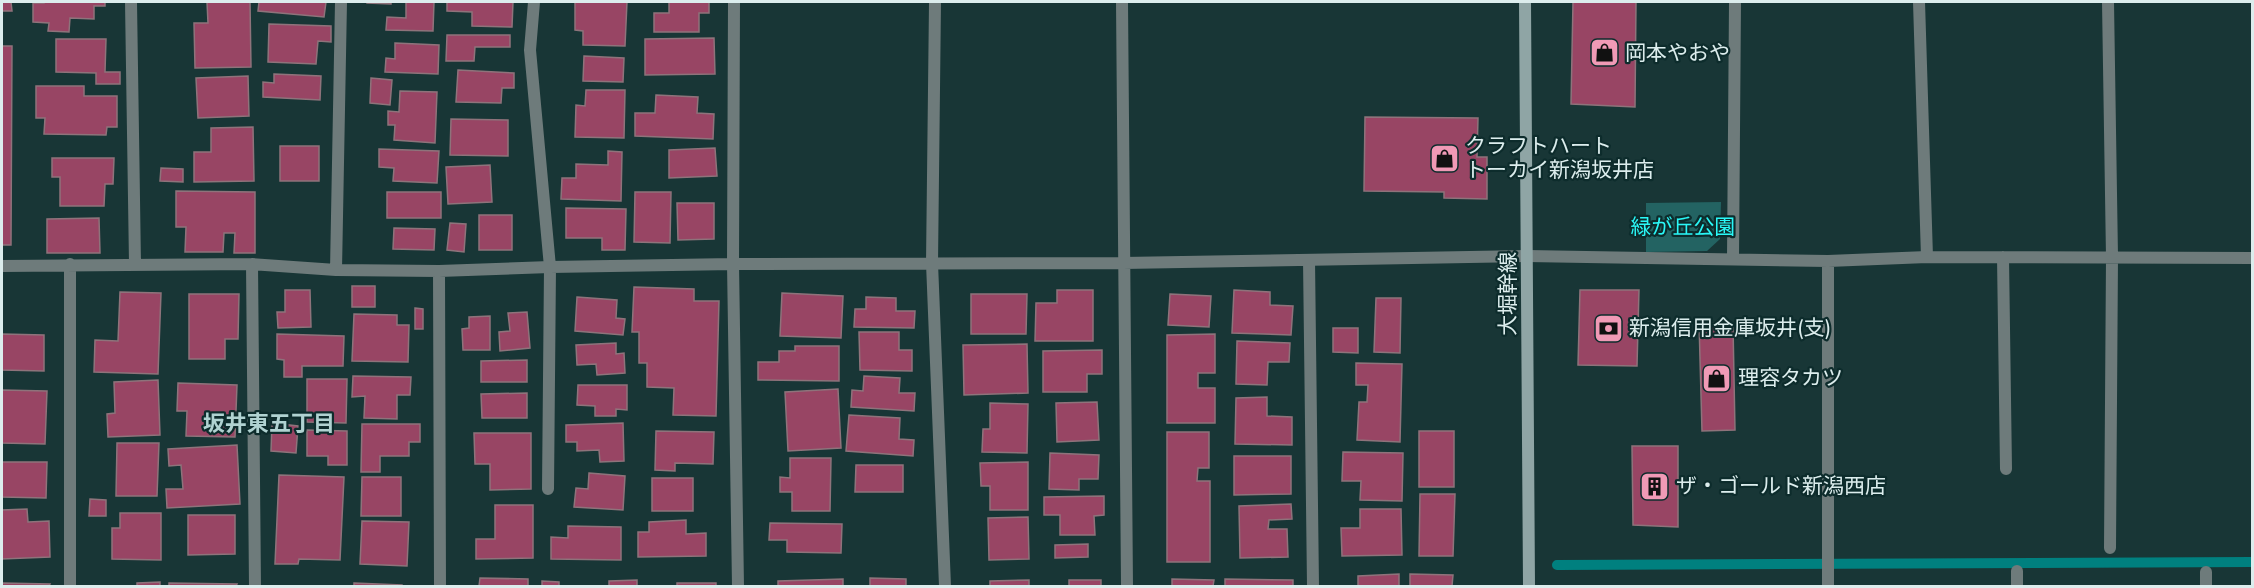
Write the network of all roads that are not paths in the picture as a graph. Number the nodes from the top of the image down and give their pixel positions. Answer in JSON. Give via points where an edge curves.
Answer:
{"nodes":[{"id":1,"x":131,"y":2,"type":"edge"},
{"id":2,"x":341,"y":2,"type":"edge"},
{"id":3,"x":534,"y":2,"type":"edge"},
{"id":4,"x":734,"y":2,"type":"edge"},
{"id":5,"x":934,"y":2,"type":"edge"},
{"id":6,"x":1122,"y":2,"type":"edge"},
{"id":7,"x":1526,"y":2,"type":"edge"},
{"id":8,"x":1735,"y":2,"type":"edge"},
{"id":9,"x":1919,"y":2,"type":"edge"},
{"id":10,"x":2108,"y":2,"type":"edge"},
{"id":11,"x":1527,"y":256,"type":"junction"},
{"id":12,"x":1927,"y":257,"type":"junction"},
{"id":13,"x":2003,"y":257,"type":"junction"},
{"id":14,"x":2112,"y":257,"type":"junction"},
{"id":15,"x":2253,"y":258,"type":"edge"},
{"id":16,"x":1733,"y":259,"type":"junction"},
{"id":17,"x":1309,"y":260,"type":"junction"},
{"id":18,"x":1828,"y":261,"type":"junction"},
{"id":19,"x":932,"y":263,"type":"junction"},
{"id":20,"x":1123,"y":263,"type":"junction"},
{"id":21,"x":70,"y":264,"type":"junction"},
{"id":22,"x":135,"y":264,"type":"junction"},
{"id":23,"x":252,"y":264,"type":"junction"},
{"id":24,"x":733,"y":264,"type":"junction"},
{"id":25,"x":2,"y":266,"type":"edge"},
{"id":26,"x":550,"y":267,"type":"junction"},
{"id":27,"x":336,"y":270,"type":"junction"},
{"id":28,"x":438,"y":271,"type":"junction"},
{"id":29,"x":2006,"y":470,"type":"dead end"},
{"id":30,"x":548,"y":489,"type":"dead end"},
{"id":31,"x":2110,"y":548,"type":"dead end"},
{"id":32,"x":2017,"y":571,"type":"dead end"},
{"id":33,"x":2206,"y":572,"type":"dead end"},
{"id":34,"x":70,"y":586,"type":"edge"},
{"id":35,"x":255,"y":586,"type":"edge"},
{"id":36,"x":441,"y":586,"type":"edge"},
{"id":37,"x":738,"y":586,"type":"edge"},
{"id":38,"x":945,"y":586,"type":"edge"},
{"id":39,"x":1127,"y":586,"type":"edge"},
{"id":40,"x":1313,"y":586,"type":"edge"},
{"id":41,"x":1529,"y":586,"type":"edge"},
{"id":42,"x":1828,"y":586,"type":"edge"},
{"id":43,"x":2017,"y":586,"type":"edge"},
{"id":44,"x":2206,"y":586,"type":"edge"}],
"edges":[{"from":1,"to":22,"type":"street"},
{"from":2,"to":27,"type":"street"},
{"from":3,"to":26,"type":"street","via":[[530,50]]},
{"from":4,"to":24,"type":"street"},
{"from":5,"to":19,"type":"street"},
{"from":6,"to":20,"type":"street"},
{"from":7,"to":11,"type":"street","name":"大堀幹線"},
{"from":8,"to":16,"type":"street"},
{"from":9,"to":12,"type":"street"},
{"from":10,"to":14,"type":"street"},
{"from":11,"to":16,"type":"street"},
{"from":11,"to":17,"type":"street"},
{"from":11,"to":41,"type":"street","name":"大堀幹線"},
{"from":12,"to":13,"type":"street"},
{"from":12,"to":18,"type":"street"},
{"from":13,"to":14,"type":"street"},
{"from":13,"to":29,"type":"street"},
{"from":14,"to":15,"type":"street"},
{"from":14,"to":31,"type":"street"},
{"from":16,"to":18,"type":"street"},
{"from":17,"to":20,"type":"street"},
{"from":17,"to":40,"type":"street"},
{"from":18,"to":42,"type":"street"},
{"from":19,"to":20,"type":"street"},
{"from":19,"to":24,"type":"street"},
{"from":19,"to":38,"type":"street"},
{"from":20,"to":39,"type":"street"},
{"from":21,"to":22,"type":"street"},
{"from":21,"to":25,"type":"street"},
{"from":21,"to":34,"type":"street"},
{"from":22,"to":23,"type":"street"},
{"from":23,"to":27,"type":"street"},
{"from":23,"to":35,"type":"street"},
{"from":24,"to":26,"type":"street"},
{"from":24,"to":37,"type":"street"},
{"from":26,"to":28,"type":"street"},
{"from":26,"to":30,"type":"street"},
{"from":27,"to":28,"type":"street"},
{"from":28,"to":36,"type":"street"},
{"from":32,"to":43,"type":"street"},
{"from":33,"to":44,"type":"street"}]}
